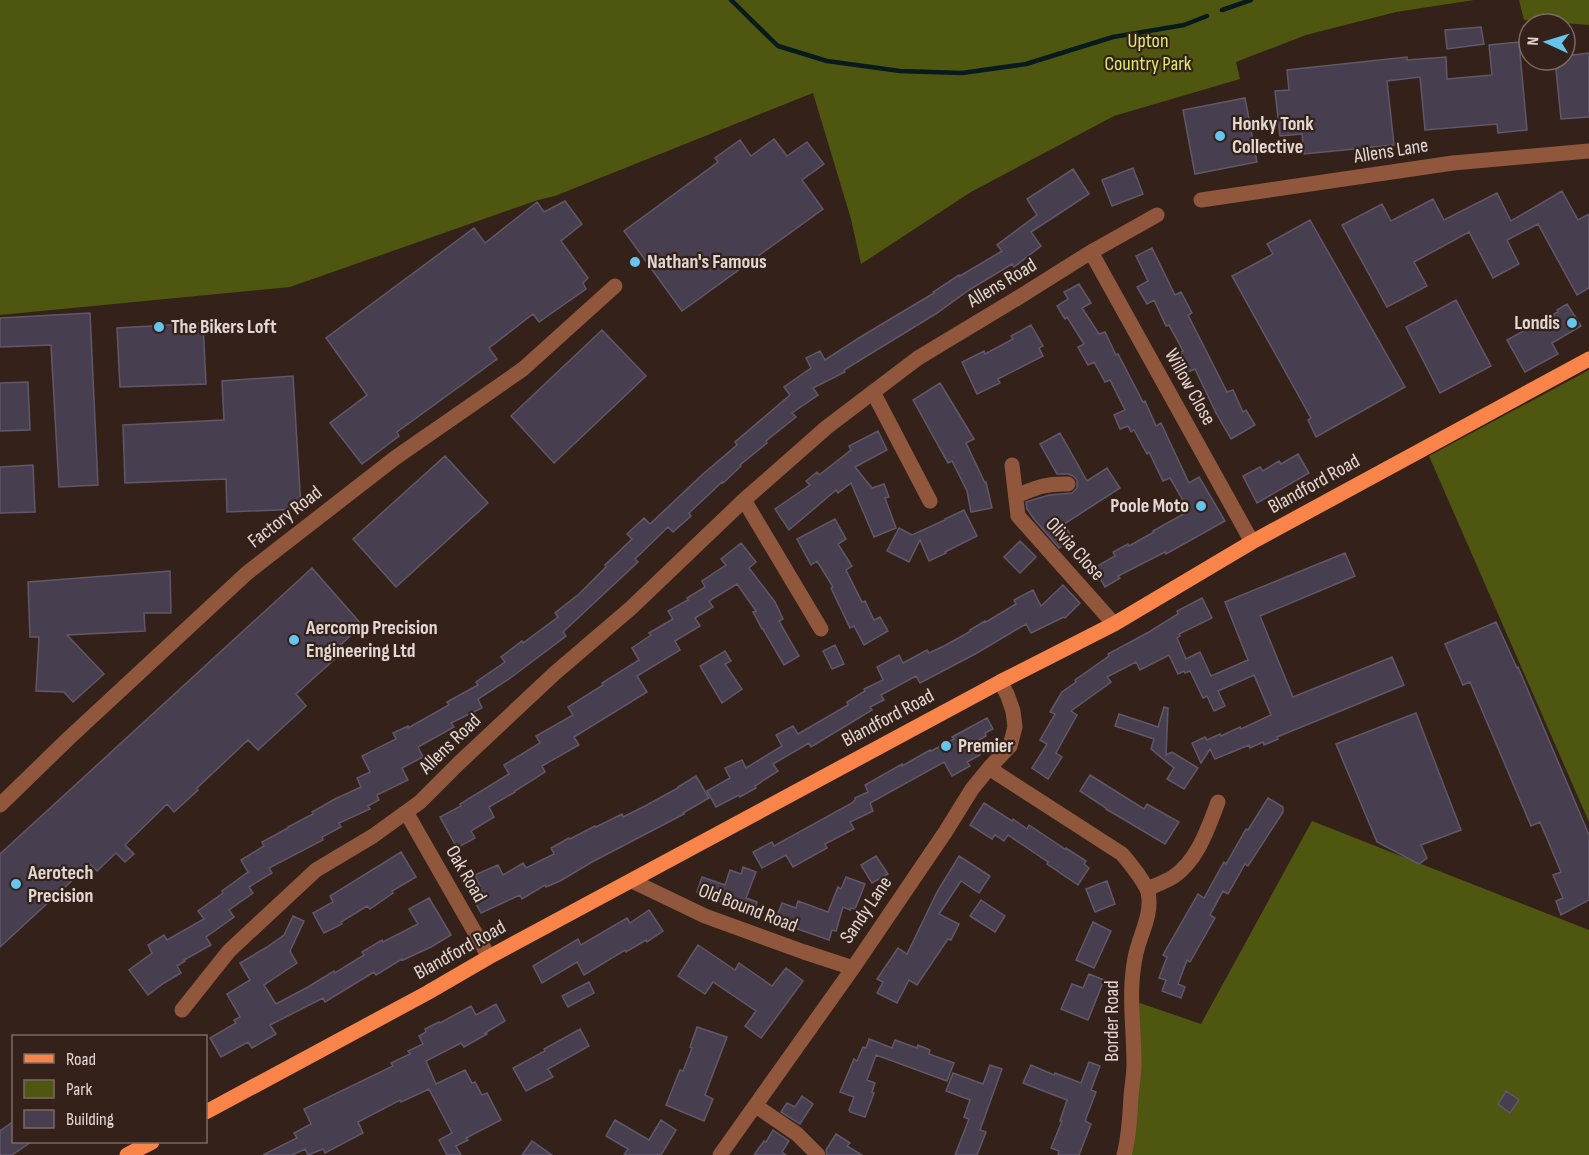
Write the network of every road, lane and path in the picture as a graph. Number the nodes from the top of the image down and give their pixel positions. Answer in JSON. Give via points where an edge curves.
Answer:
{"nodes":[{"id":1,"x":1589,"y":151,"type":"edge"},
{"id":2,"x":1201,"y":200,"type":"dead end"},
{"id":3,"x":1157,"y":215,"type":"dead end"},
{"id":4,"x":1091,"y":252,"type":"junction"},
{"id":5,"x":615,"y":286,"type":"dead end"},
{"id":6,"x":1589,"y":359,"type":"edge"},
{"id":7,"x":873,"y":392,"type":"junction"},
{"id":8,"x":1012,"y":465,"type":"dead end"},
{"id":9,"x":1068,"y":484,"type":"dead end"},
{"id":10,"x":1016,"y":496,"type":"junction"},
{"id":11,"x":744,"y":500,"type":"junction"},
{"id":12,"x":930,"y":501,"type":"dead end"},
{"id":13,"x":1252,"y":542,"type":"junction"},
{"id":14,"x":1114,"y":624,"type":"junction"},
{"id":15,"x":821,"y":629,"type":"dead end"},
{"id":16,"x":1000,"y":682,"type":"junction"},
{"id":17,"x":990,"y":767,"type":"junction"},
{"id":18,"x":1218,"y":802,"type":"dead end"},
{"id":19,"x":0,"y":805,"type":"edge"},
{"id":20,"x":406,"y":812,"type":"junction"},
{"id":21,"x":632,"y":881,"type":"junction"},
{"id":22,"x":1147,"y":889,"type":"junction"},
{"id":23,"x":489,"y":957,"type":"junction"},
{"id":24,"x":853,"y":968,"type":"junction"},
{"id":25,"x":182,"y":1010,"type":"dead end"},
{"id":26,"x":756,"y":1106,"type":"junction"},
{"id":27,"x":207,"y":1111,"type":"edge"},
{"id":28,"x":150,"y":1143,"type":"edge"},
{"id":29,"x":127,"y":1155,"type":"edge"},
{"id":30,"x":720,"y":1155,"type":"edge"},
{"id":31,"x":818,"y":1155,"type":"edge"},
{"id":32,"x":1124,"y":1155,"type":"edge"}],
"edges":[{"from":1,"to":2,"type":"street","name":"Allens Lane","via":[[1249,186]]},
{"from":3,"to":4,"type":"street","name":"Allens Road"},
{"from":4,"to":7,"type":"street","name":"Allens Road","via":[[918,358]]},
{"from":4,"to":13,"type":"street","name":"Willow Close"},
{"from":5,"to":19,"type":"street","name":"Factory Road","via":[[523,369],[395,458],[247,573]]},
{"from":6,"to":13,"type":"main road","name":"Blandford Road"},
{"from":7,"to":11,"type":"street","name":"Allens Road"},
{"from":7,"to":12,"type":"street"},
{"from":8,"to":10,"type":"street","name":"Olivia Close"},
{"from":9,"to":10,"type":"street","name":"Olivia Close","via":[[1053,483]]},
{"from":10,"to":14,"type":"street","name":"Olivia Close","via":[[1018,516]]},
{"from":11,"to":15,"type":"street"},
{"from":11,"to":20,"type":"street","name":"Allens Road"},
{"from":13,"to":14,"type":"main road","name":"Blandford Road"},
{"from":14,"to":16,"type":"main road","name":"Blandford Road"},
{"from":16,"to":17,"type":"street","name":"Sandy Lane","via":[[1013,711],[1015,727],[1010,746]]},
{"from":16,"to":21,"type":"main road","name":"Blandford Road"},
{"from":17,"to":22,"type":"street","via":[[1122,854]]},
{"from":17,"to":24,"type":"street","name":"Sandy Lane"},
{"from":18,"to":22,"type":"street","via":[[1203,842],[1187,863],[1173,876]]},
{"from":20,"to":23,"type":"street","name":"Oak Road"},
{"from":20,"to":25,"type":"street","name":"Allens Road","via":[[316,870],[229,951]]},
{"from":21,"to":23,"type":"main road","name":"Blandford Road"},
{"from":21,"to":24,"type":"street","name":"Old Bound Road","via":[[705,916]]},
{"from":22,"to":32,"type":"street","name":"Border Road","via":[[1146,925],[1133,969],[1134,1064]]},
{"from":23,"to":27,"type":"main road","name":"Blandford Road"},
{"from":24,"to":26,"type":"street","name":"Sandy Lane"},
{"from":26,"to":30,"type":"street","name":"Sandy Lane"},
{"from":26,"to":31,"type":"street","via":[[797,1134]]},
{"from":28,"to":29,"type":"main road"}]}
